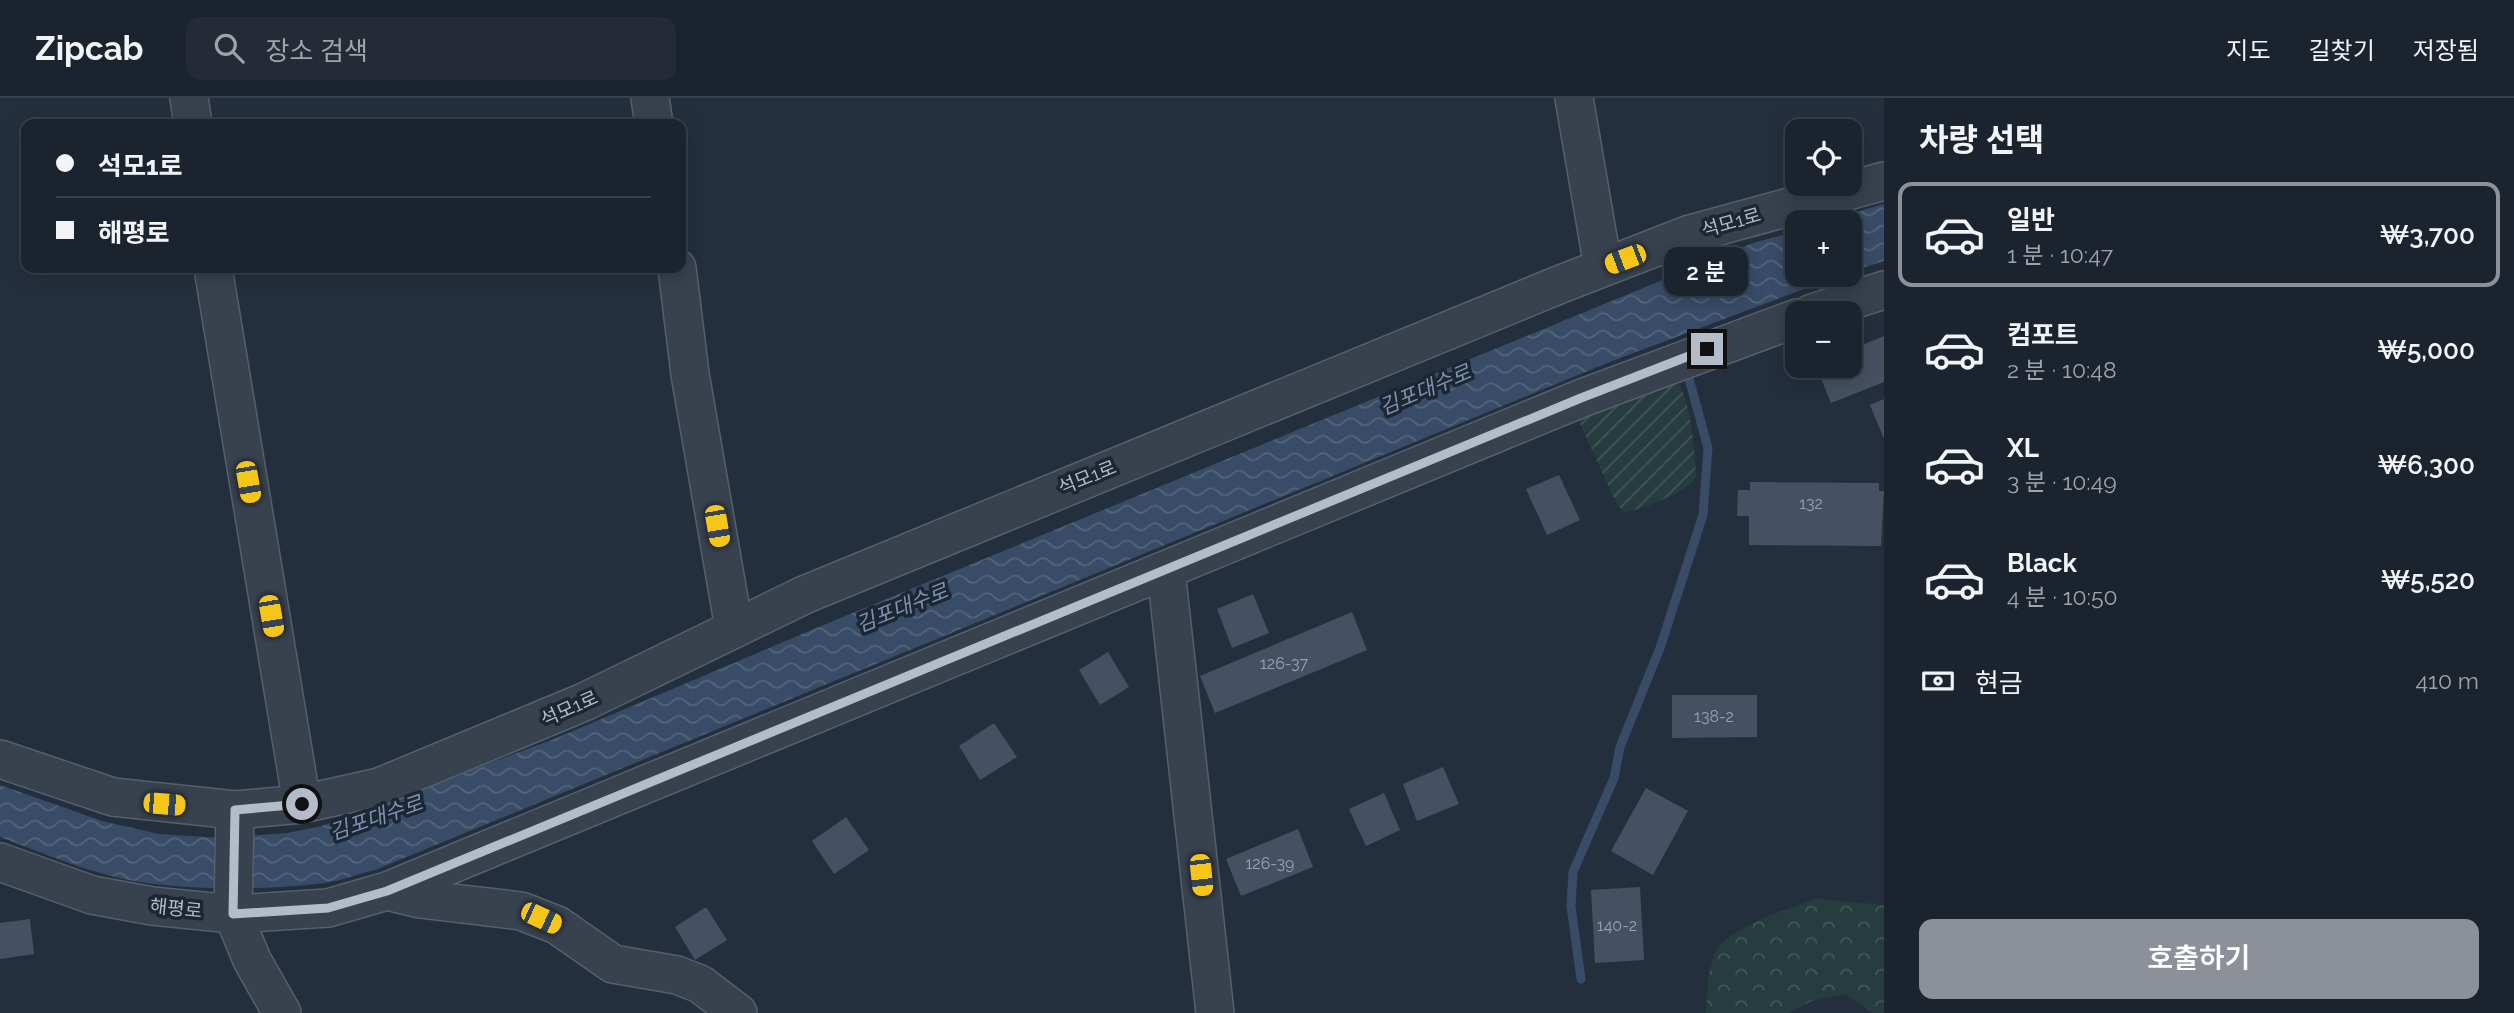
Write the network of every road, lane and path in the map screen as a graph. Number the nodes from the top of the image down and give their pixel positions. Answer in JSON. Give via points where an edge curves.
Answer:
{"nodes":[{"id":1,"x":189,"y":98,"type":"edge"},
{"id":2,"x":650,"y":98,"type":"edge"},
{"id":3,"x":1574,"y":98,"type":"edge"},
{"id":4,"x":192,"y":119,"type":"edge"},
{"id":5,"x":653,"y":119,"type":"edge"},
{"id":6,"x":1884,"y":181,"type":"edge"},
{"id":7,"x":1603,"y":267,"type":"junction"},
{"id":8,"x":214,"y":273,"type":"edge"},
{"id":9,"x":678,"y":273,"type":"edge"},
{"id":10,"x":1884,"y":290,"type":"edge"},
{"id":11,"x":1850,"y":301,"type":"edge"},
{"id":12,"x":1785,"y":322,"type":"edge"},
{"id":13,"x":1167,"y":571,"type":"junction"},
{"id":14,"x":734,"y":628,"type":"junction"},
{"id":15,"x":0,"y":759,"type":"edge"},
{"id":16,"x":302,"y":804,"type":"junction"},
{"id":17,"x":235,"y":819,"type":"junction"},
{"id":18,"x":0,"y":862,"type":"edge"},
{"id":19,"x":387,"y":891,"type":"junction"},
{"id":20,"x":233,"y":908,"type":"junction"},
{"id":21,"x":282,"y":1013,"type":"edge"},
{"id":22,"x":738,"y":1013,"type":"edge"},
{"id":23,"x":1215,"y":1013,"type":"edge"}],
"edges":[{"from":1,"to":4,"type":"lane"},
{"from":2,"to":5,"type":"lane"},
{"from":3,"to":7,"type":"lane"},
{"from":6,"to":7,"type":"lane","name":"석모1로","via":[[1690,234]]},
{"from":7,"to":14,"type":"lane","name":"석모1로","via":[[1002,512]]},
{"from":8,"to":16,"type":"lane"},
{"from":9,"to":14,"type":"lane","via":[[690,374]]},
{"from":10,"to":11,"type":"lane"},
{"from":12,"to":13,"type":"lane","name":"해평로","via":[[1581,398]]},
{"from":13,"to":19,"type":"lane","name":"해평로"},
{"from":13,"to":23,"type":"lane"},
{"from":14,"to":16,"type":"lane","name":"석모1로","via":[[594,697],[415,773],[379,787]]},
{"from":15,"to":17,"type":"lane","name":"석모1로","via":[[113,797]]},
{"from":16,"to":17,"type":"lane","name":"석모1로"},
{"from":17,"to":20,"type":"lane"},
{"from":18,"to":20,"type":"lane","name":"해평로","via":[[92,895],[152,906]]},
{"from":19,"to":20,"type":"lane","name":"해평로","via":[[328,908]]},
{"from":19,"to":22,"type":"lane","via":[[521,911],[557,925],[612,964],[677,975],[700,984]]},
{"from":20,"to":21,"type":"lane","via":[[252,960]]}]}
